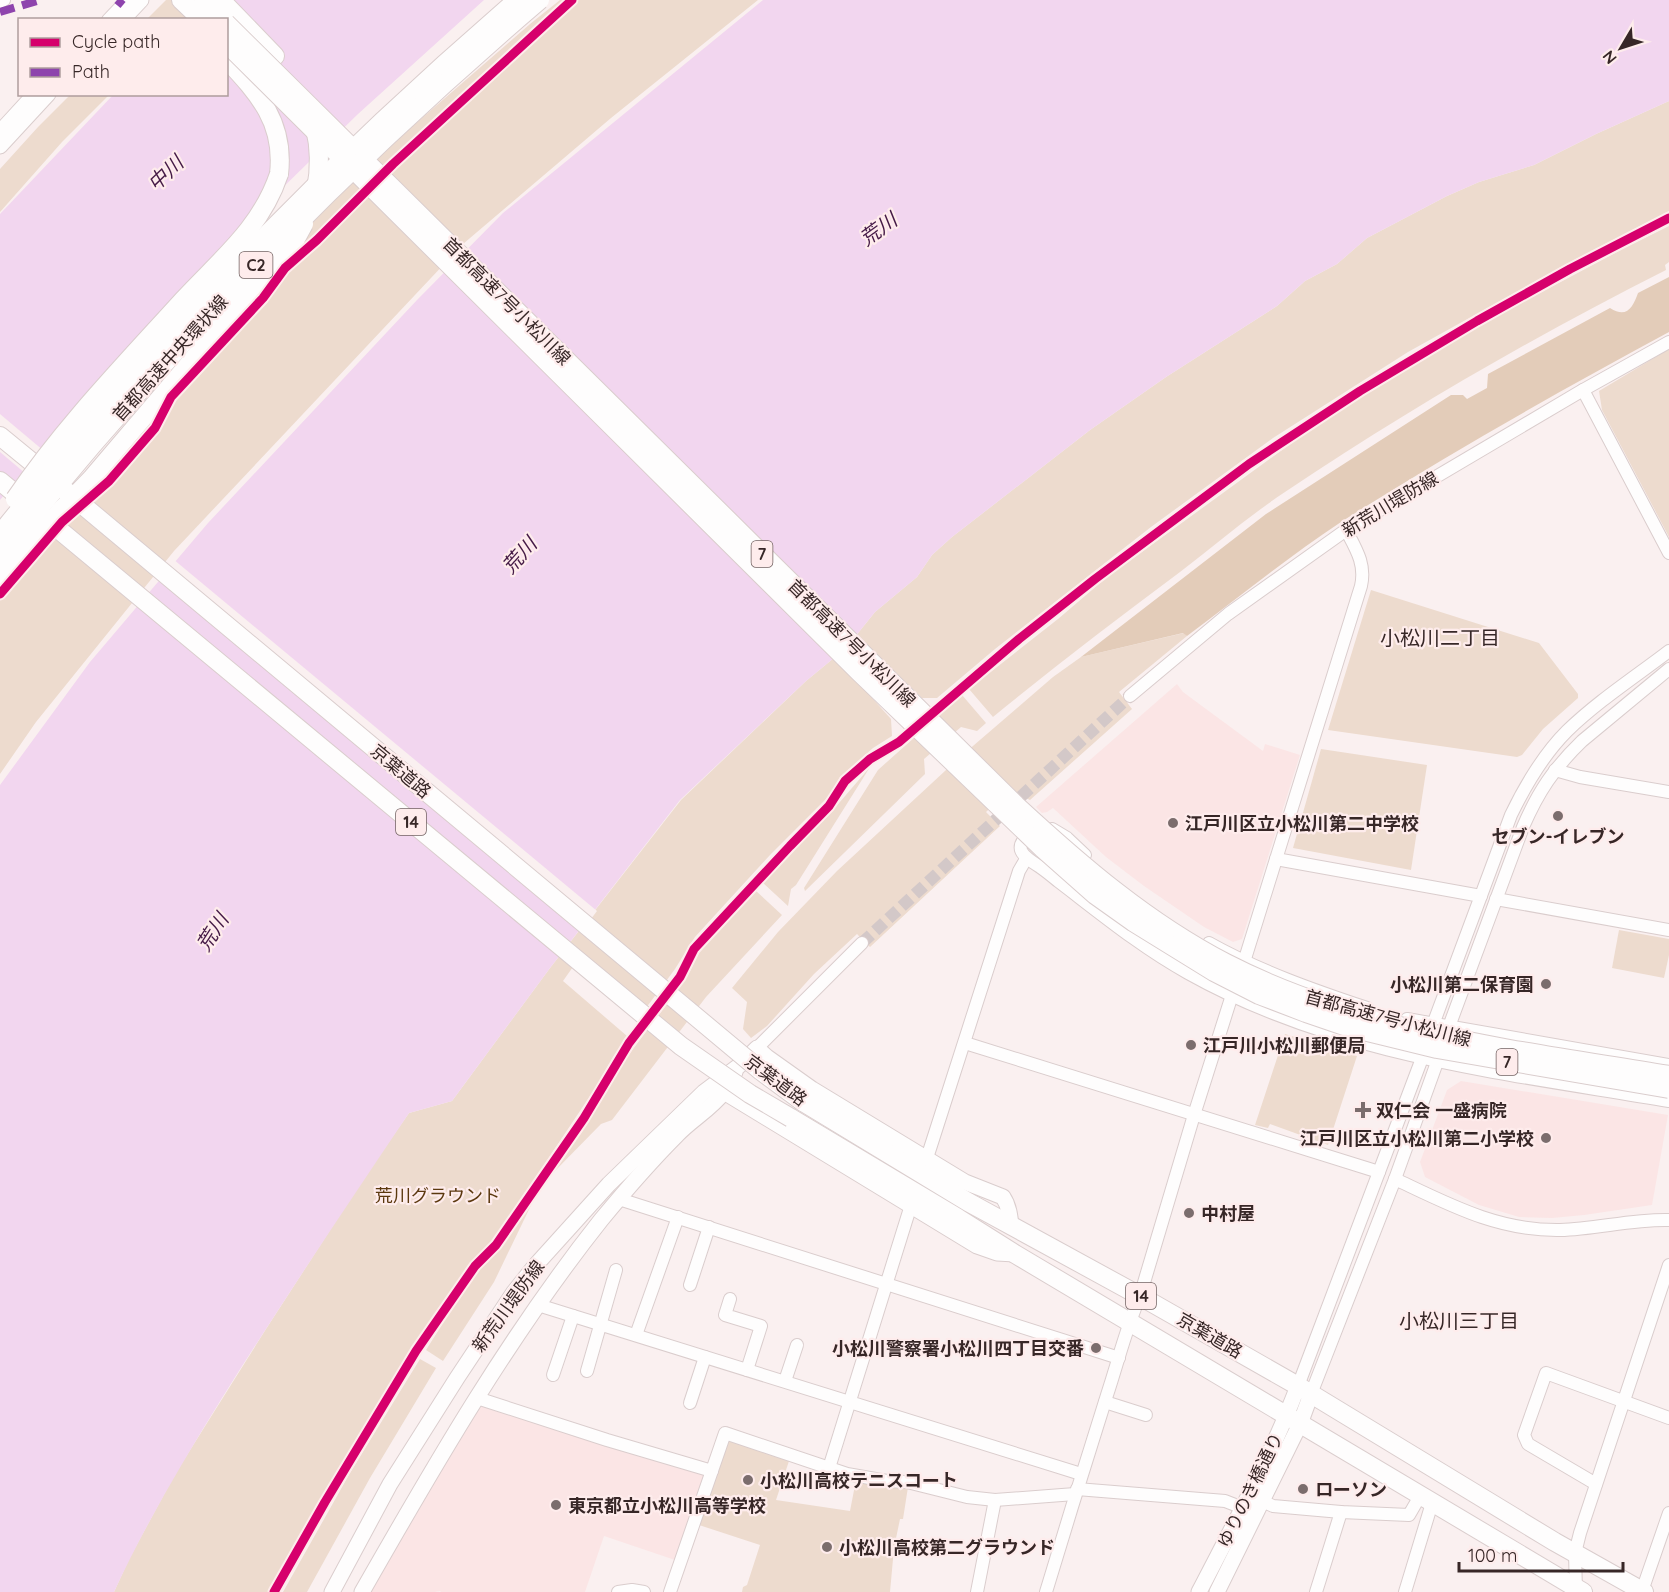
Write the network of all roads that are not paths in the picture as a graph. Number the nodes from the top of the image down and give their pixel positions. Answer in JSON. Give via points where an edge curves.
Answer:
{"nodes":[{"id":1,"x":127,"y":0,"type":"edge"},
{"id":2,"x":141,"y":0,"type":"edge"},
{"id":3,"x":174,"y":0,"type":"edge"},
{"id":4,"x":181,"y":0,"type":"edge"},
{"id":5,"x":203,"y":0,"type":"edge"},
{"id":6,"x":221,"y":0,"type":"edge"},
{"id":7,"x":517,"y":0,"type":"edge"},
{"id":8,"x":540,"y":0,"type":"edge"},
{"id":9,"x":110,"y":18,"type":"edge"},
{"id":10,"x":124,"y":18,"type":"edge"},
{"id":11,"x":188,"y":18,"type":"edge"},
{"id":12,"x":200,"y":18,"type":"edge"},
{"id":13,"x":221,"y":18,"type":"edge"},
{"id":14,"x":228,"y":25,"type":"edge"},
{"id":15,"x":228,"y":45,"type":"edge"},
{"id":16,"x":228,"y":60,"type":"edge"},
{"id":17,"x":31,"y":96,"type":"edge"},
{"id":18,"x":46,"y":96,"type":"edge"},
{"id":19,"x":0,"y":130,"type":"edge"},
{"id":20,"x":0,"y":146,"type":"edge"},
{"id":21,"x":1669,"y":342,"type":"edge"},
{"id":22,"x":1583,"y":390,"type":"junction"},
{"id":23,"x":0,"y":436,"type":"edge"},
{"id":24,"x":0,"y":481,"type":"edge"},
{"id":25,"x":0,"y":520,"type":"edge"},
{"id":26,"x":1346,"y":530,"type":"junction"},
{"id":27,"x":0,"y":534,"type":"edge"},
{"id":28,"x":1669,"y":553,"type":"edge"},
{"id":29,"x":0,"y":557,"type":"edge"},
{"id":30,"x":0,"y":580,"type":"edge"},
{"id":31,"x":1669,"y":651,"type":"edge"},
{"id":32,"x":1669,"y":669,"type":"edge"},
{"id":33,"x":1130,"y":696,"type":"tunnel mouth"},
{"id":34,"x":1555,"y":770,"type":"junction"},
{"id":35,"x":1669,"y":792,"type":"edge"},
{"id":36,"x":1026,"y":859,"type":"junction"},
{"id":37,"x":1276,"y":860,"type":"junction"},
{"id":38,"x":1481,"y":896,"type":"junction"},
{"id":39,"x":1496,"y":899,"type":"junction"},
{"id":40,"x":1669,"y":930,"type":"edge"},
{"id":41,"x":862,"y":943,"type":"tunnel mouth"},
{"id":42,"x":1244,"y":962,"type":"junction"},
{"id":43,"x":1232,"y":995,"type":"junction"},
{"id":44,"x":1434,"y":1024,"type":"junction"},
{"id":45,"x":1449,"y":1027,"type":"junction"},
{"id":46,"x":965,"y":1043,"type":"junction"},
{"id":47,"x":757,"y":1048,"type":"junction"},
{"id":48,"x":1422,"y":1058,"type":"junction"},
{"id":49,"x":1437,"y":1061,"type":"junction"},
{"id":50,"x":1669,"y":1065,"type":"edge"},
{"id":51,"x":1669,"y":1075,"type":"edge"},
{"id":52,"x":722,"y":1085,"type":"junction"},
{"id":53,"x":1669,"y":1089,"type":"edge"},
{"id":54,"x":698,"y":1098,"type":"junction"},
{"id":55,"x":1669,"y":1101,"type":"edge"},
{"id":56,"x":1194,"y":1115,"type":"junction"},
{"id":57,"x":678,"y":1133,"type":"junction"},
{"id":58,"x":927,"y":1158,"type":"junction"},
{"id":59,"x":1378,"y":1172,"type":"junction"},
{"id":60,"x":1395,"y":1179,"type":"junction"},
{"id":61,"x":619,"y":1199,"type":"junction"},
{"id":62,"x":911,"y":1204,"type":"junction"},
{"id":63,"x":678,"y":1217,"type":"junction"},
{"id":64,"x":1669,"y":1220,"type":"edge"},
{"id":65,"x":1011,"y":1226,"type":"junction"},
{"id":66,"x":709,"y":1227,"type":"junction"},
{"id":67,"x":1015,"y":1254,"type":"junction"},
{"id":68,"x":1669,"y":1265,"type":"edge"},
{"id":69,"x":616,"y":1270,"type":"dead end"},
{"id":70,"x":886,"y":1284,"type":"junction"},
{"id":71,"x":690,"y":1285,"type":"dead end"},
{"id":72,"x":1140,"y":1296,"type":"junction"},
{"id":73,"x":730,"y":1299,"type":"dead end"},
{"id":74,"x":537,"y":1305,"type":"junction"},
{"id":75,"x":573,"y":1316,"type":"junction"},
{"id":76,"x":1129,"y":1321,"type":"junction"},
{"id":77,"x":599,"y":1324,"type":"junction"},
{"id":78,"x":636,"y":1335,"type":"junction"},
{"id":79,"x":797,"y":1345,"type":"dead end"},
{"id":80,"x":705,"y":1357,"type":"junction"},
{"id":81,"x":1119,"y":1358,"type":"junction"},
{"id":82,"x":747,"y":1370,"type":"junction"},
{"id":83,"x":587,"y":1371,"type":"dead end"},
{"id":84,"x":553,"y":1375,"type":"dead end"},
{"id":85,"x":786,"y":1381,"type":"junction"},
{"id":86,"x":1305,"y":1390,"type":"junction"},
{"id":87,"x":477,"y":1398,"type":"junction"},
{"id":88,"x":1623,"y":1401,"type":"junction"},
{"id":89,"x":850,"y":1402,"type":"junction"},
{"id":90,"x":1105,"y":1402,"type":"junction"},
{"id":91,"x":690,"y":1403,"type":"dead end"},
{"id":92,"x":1146,"y":1415,"type":"dead end"},
{"id":93,"x":1669,"y":1418,"type":"edge"},
{"id":94,"x":1293,"y":1420,"type":"junction"},
{"id":95,"x":829,"y":1468,"type":"junction"},
{"id":96,"x":712,"y":1471,"type":"junction"},
{"id":97,"x":1081,"y":1474,"type":"junction"},
{"id":98,"x":1596,"y":1484,"type":"junction"},
{"id":99,"x":1076,"y":1491,"type":"junction"},
{"id":100,"x":995,"y":1500,"type":"junction"},
{"id":101,"x":1426,"y":1500,"type":"junction"},
{"id":102,"x":1262,"y":1501,"type":"junction"},
{"id":103,"x":1243,"y":1508,"type":"junction"},
{"id":104,"x":1341,"y":1512,"type":"junction"},
{"id":105,"x":1669,"y":1513,"type":"edge"},
{"id":106,"x":1575,"y":1553,"type":"junction"},
{"id":107,"x":1578,"y":1591,"type":"edge"},
{"id":108,"x":332,"y":1592,"type":"edge"},
{"id":109,"x":362,"y":1592,"type":"edge"},
{"id":110,"x":618,"y":1592,"type":"edge"},
{"id":111,"x":644,"y":1592,"type":"edge"},
{"id":112,"x":670,"y":1592,"type":"edge"},
{"id":113,"x":976,"y":1592,"type":"edge"},
{"id":114,"x":1046,"y":1592,"type":"edge"},
{"id":115,"x":1199,"y":1592,"type":"edge"},
{"id":116,"x":1217,"y":1592,"type":"edge"},
{"id":117,"x":1316,"y":1592,"type":"edge"},
{"id":118,"x":1405,"y":1592,"type":"edge"},
{"id":119,"x":1643,"y":1592,"type":"edge"}],
"edges":[{"from":1,"to":9,"type":"street"},
{"from":2,"to":10,"type":"main road"},
{"from":3,"to":11,"type":"highway"},
{"from":4,"to":12,"type":"highway"},
{"from":5,"to":13,"type":"highway"},
{"from":6,"to":30,"type":"highway","bridge":true,"via":[[275,56],[304,97],[318,137],[319,178],[311,209],[278,265]]},
{"from":7,"to":27,"type":"highway","name":"首都高速中央環状線","number":"C2","bridge":true,"via":[[407,98],[212,290],[142,365]]},
{"from":8,"to":29,"type":"highway","name":"首都高速中央環状線","number":"C2","bridge":true,"via":[[416,109],[286,234],[81,456]]},
{"from":14,"to":51,"type":"highway","name":"首都高速7号小松川線","number":"7","bridge":true,"via":[[1016,805],[1142,912],[1266,982],[1341,1009],[1440,1035]]},
{"from":15,"to":53,"type":"highway","name":"首都高速7号小松川線","number":"7","bridge":true,"via":[[858,672],[1095,895],[1214,972],[1259,995],[1347,1027],[1437,1049]]},
{"from":16,"to":25,"type":"highway","bridge":true,"via":[[254,90],[275,124],[281,157],[267,204],[247,233],[69,429]]},
{"from":17,"to":19,"type":"street"},
{"from":18,"to":20,"type":"main road"},
{"from":21,"to":22,"type":"street","name":"新荒川堤防線"},
{"from":22,"to":26,"type":"street","name":"新荒川堤防線"},
{"from":22,"to":28,"type":"street"},
{"from":23,"to":65,"type":"highway","name":"京葉道路","number":"14","bridge":true,"via":[[761,1071],[803,1102]]},
{"from":24,"to":67,"type":"highway","name":"京葉道路","number":"14","bridge":true,"via":[[681,1046],[750,1094]]},
{"from":26,"to":33,"type":"street","name":"新荒川堤防線","via":[[1228,614]]},
{"from":26,"to":37,"type":"street","via":[[1362,563],[1361,586]]},
{"from":31,"to":38,"type":"street","via":[[1568,730],[1543,759],[1515,806]]},
{"from":32,"to":34,"type":"street","via":[[1582,741]]},
{"from":34,"to":35,"type":"street"},
{"from":34,"to":39,"type":"street","via":[[1530,810]]},
{"from":36,"to":42,"type":"street","via":[[1021,847],[1029,834],[1042,827],[1055,830],[1147,905]]},
{"from":36,"to":43,"type":"street","via":[[1137,941]]},
{"from":36,"to":46,"type":"street","via":[[1018,871]]},
{"from":37,"to":38,"type":"street"},
{"from":37,"to":42,"type":"street"},
{"from":38,"to":44,"type":"street"},
{"from":39,"to":40,"type":"street"},
{"from":39,"to":45,"type":"street"},
{"from":41,"to":47,"type":"street","name":"新荒川堤防線"},
{"from":42,"to":44,"type":"street","via":[[1308,989]]},
{"from":43,"to":48,"type":"street","via":[[1334,1036]]},
{"from":43,"to":56,"type":"street"},
{"from":44,"to":45,"type":"street"},
{"from":44,"to":48,"type":"street"},
{"from":45,"to":49,"type":"street"},
{"from":45,"to":50,"type":"street"},
{"from":46,"to":56,"type":"street"},
{"from":46,"to":58,"type":"street"},
{"from":47,"to":52,"type":"main road","name":"新荒川堤防線"},
{"from":47,"to":58,"type":"main road","via":[[812,1089]]},
{"from":48,"to":49,"type":"street"},
{"from":48,"to":59,"type":"street"},
{"from":49,"to":55,"type":"street"},
{"from":49,"to":60,"type":"street"},
{"from":52,"to":54,"type":"main road","name":"新荒川堤防線"},
{"from":52,"to":57,"type":"main road","name":"新荒川堤防線","via":[[715,1102]]},
{"from":52,"to":62,"type":"main road"},
{"from":54,"to":57,"type":"main road"},
{"from":54,"to":108,"type":"main road","name":"新荒川堤防線","via":[[609,1184],[514,1292],[390,1484]]},
{"from":56,"to":59,"type":"street"},
{"from":56,"to":72,"type":"street"},
{"from":57,"to":61,"type":"main road","name":"新荒川堤防線"},
{"from":58,"to":65,"type":"main road","via":[[965,1182],[1003,1197]]},
{"from":59,"to":86,"type":"street"},
{"from":60,"to":64,"type":"street","via":[[1493,1222],[1527,1228],[1560,1230]]},
{"from":60,"to":86,"type":"street"},
{"from":61,"to":63,"type":"street"},
{"from":61,"to":74,"type":"main road","name":"新荒川堤防線"},
{"from":62,"to":67,"type":"main road","via":[[977,1246]]},
{"from":62,"to":70,"type":"street"},
{"from":63,"to":66,"type":"street"},
{"from":63,"to":78,"type":"street"},
{"from":65,"to":72,"type":"highway","name":"京葉道路","number":"14"},
{"from":66,"to":70,"type":"street"},
{"from":66,"to":71,"type":"street"},
{"from":67,"to":76,"type":"highway","name":"京葉道路","number":"14"},
{"from":68,"to":88,"type":"street"},
{"from":69,"to":77,"type":"street"},
{"from":70,"to":81,"type":"street"},
{"from":70,"to":89,"type":"street"},
{"from":72,"to":76,"type":"street"},
{"from":72,"to":86,"type":"highway","name":"京葉道路","number":"14"},
{"from":73,"to":82,"type":"street","via":[[725,1315],[761,1326]]},
{"from":74,"to":75,"type":"street"},
{"from":74,"to":87,"type":"main road","name":"新荒川堤防線"},
{"from":75,"to":77,"type":"street"},
{"from":75,"to":84,"type":"street"},
{"from":76,"to":81,"type":"street"},
{"from":76,"to":94,"type":"highway","name":"京葉道路","number":"14"},
{"from":77,"to":78,"type":"street"},
{"from":77,"to":83,"type":"street"},
{"from":78,"to":80,"type":"street"},
{"from":79,"to":85,"type":"street"},
{"from":80,"to":82,"type":"street"},
{"from":80,"to":91,"type":"street"},
{"from":81,"to":90,"type":"street"},
{"from":82,"to":85,"type":"street"},
{"from":85,"to":89,"type":"street"},
{"from":86,"to":94,"type":"main road","name":"ゆりのき橋通り"},
{"from":86,"to":106,"type":"highway","name":"京葉道路","number":"14"},
{"from":87,"to":96,"type":"street"},
{"from":87,"to":109,"type":"main road","name":"新荒川堤防線"},
{"from":88,"to":93,"type":"street"},
{"from":88,"to":98,"type":"street"},
{"from":88,"to":98,"type":"street","via":[[1546,1373],[1524,1435],[1528,1444]]},
{"from":89,"to":95,"type":"street"},
{"from":89,"to":97,"type":"street"},
{"from":90,"to":92,"type":"street"},
{"from":90,"to":97,"type":"street"},
{"from":94,"to":101,"type":"highway","name":"京葉道路","number":"14"},
{"from":94,"to":102,"type":"main road","name":"ゆりのき橋通り"},
{"from":94,"to":103,"type":"main road","name":"ゆりのき橋通り"},
{"from":95,"to":96,"type":"street","via":[[726,1433]]},
{"from":95,"to":100,"type":"street"},
{"from":96,"to":112,"type":"street"},
{"from":97,"to":99,"type":"street"},
{"from":98,"to":106,"type":"street"},
{"from":99,"to":100,"type":"street"},
{"from":99,"to":103,"type":"street","via":[[1225,1501]]},
{"from":99,"to":114,"type":"street"},
{"from":100,"to":113,"type":"street"},
{"from":101,"to":104,"type":"street","via":[[1409,1515]]},
{"from":101,"to":107,"type":"highway","name":"京葉道路","number":"14"},
{"from":101,"to":118,"type":"street"},
{"from":102,"to":104,"type":"street","via":[[1273,1506]]},
{"from":102,"to":116,"type":"main road","name":"ゆりのき橋通り"},
{"from":103,"to":115,"type":"main road","name":"ゆりのき橋通り"},
{"from":104,"to":117,"type":"street"},
{"from":105,"to":119,"type":"street"},
{"from":106,"to":107,"type":"street"},
{"from":106,"to":119,"type":"highway","name":"京葉道路","number":"14"},
{"from":110,"to":111,"type":"street"}]}
